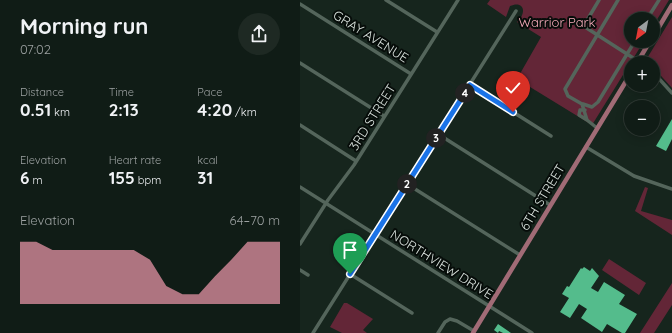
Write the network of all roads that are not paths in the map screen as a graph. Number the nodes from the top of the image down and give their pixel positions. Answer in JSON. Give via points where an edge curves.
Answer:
{"nodes":[{"id":1,"x":386,"y":0,"type":"edge"},
{"id":2,"x":458,"y":0,"type":"edge"},
{"id":3,"x":599,"y":0,"type":"edge"},
{"id":4,"x":618,"y":0,"type":"edge"},
{"id":5,"x":658,"y":0,"type":"edge"},
{"id":6,"x":300,"y":4,"type":"edge"},
{"id":7,"x":672,"y":5,"type":"edge"},
{"id":8,"x":516,"y":11,"type":"dead end"},
{"id":9,"x":651,"y":12,"type":"edge"},
{"id":10,"x":660,"y":25,"type":"edge"},
{"id":11,"x":437,"y":32,"type":"junction"},
{"id":12,"x":597,"y":36,"type":"junction"},
{"id":13,"x":631,"y":48,"type":"edge"},
{"id":14,"x":627,"y":54,"type":"junction"},
{"id":15,"x":630,"y":56,"type":"edge"},
{"id":16,"x":300,"y":63,"type":"edge"},
{"id":17,"x":411,"y":74,"type":"junction"},
{"id":18,"x":660,"y":80,"type":"edge"},
{"id":19,"x":624,"y":84,"type":"edge"},
{"id":20,"x":470,"y":85,"type":"junction"},
{"id":21,"x":672,"y":93,"type":"edge"},
{"id":22,"x":582,"y":104,"type":"junction"},
{"id":23,"x":585,"y":110,"type":"junction"},
{"id":24,"x":384,"y":116,"type":"junction"},
{"id":25,"x":587,"y":120,"type":"junction"},
{"id":26,"x":300,"y":125,"type":"edge"},
{"id":27,"x":597,"y":128,"type":"junction"},
{"id":28,"x":438,"y":134,"type":"junction"},
{"id":29,"x":551,"y":136,"type":"dead end"},
{"id":30,"x":586,"y":147,"type":"junction"},
{"id":31,"x":356,"y":161,"type":"junction"},
{"id":32,"x":407,"y":184,"type":"junction"},
{"id":33,"x":300,"y":187,"type":"edge"},
{"id":34,"x":672,"y":189,"type":"edge"},
{"id":35,"x":326,"y":203,"type":"junction"},
{"id":36,"x":550,"y":205,"type":"junction"},
{"id":37,"x":375,"y":234,"type":"junction"},
{"id":38,"x":300,"y":244,"type":"edge"},
{"id":39,"x":520,"y":255,"type":"junction"},
{"id":40,"x":300,"y":270,"type":"edge"},
{"id":41,"x":350,"y":274,"type":"junction"},
{"id":42,"x":308,"y":275,"type":"dead end"},
{"id":43,"x":489,"y":306,"type":"junction"},
{"id":44,"x":412,"y":313,"type":"dead end"},
{"id":45,"x":473,"y":332,"type":"edge"},
{"id":46,"x":313,"y":333,"type":"edge"},
{"id":47,"x":438,"y":333,"type":"edge"},
{"id":48,"x":532,"y":333,"type":"edge"}],
"edges":[{"from":1,"to":11,"type":"street"},
{"from":2,"to":11,"type":"street","name":"3RD STREET"},
{"from":3,"to":12,"type":"street","via":[[585,24],[586,29]]},
{"from":4,"to":12,"type":"street"},
{"from":5,"to":9,"type":"street"},
{"from":6,"to":17,"type":"street","name":"GRAY AVENUE"},
{"from":7,"to":10,"type":"main road"},
{"from":8,"to":20,"type":"street"},
{"from":11,"to":17,"type":"street","name":"3RD STREET"},
{"from":12,"to":14,"type":"street"},
{"from":12,"to":22,"type":"street","via":[[565,89],[568,96]]},
{"from":13,"to":14,"type":"street"},
{"from":14,"to":15,"type":"street"},
{"from":14,"to":22,"type":"street","via":[[595,105],[588,107]]},
{"from":16,"to":24,"type":"street"},
{"from":17,"to":24,"type":"street","name":"3RD STREET"},
{"from":18,"to":21,"type":"street"},
{"from":19,"to":27,"type":"main road","name":"6TH STREET"},
{"from":20,"to":28,"type":"street"},
{"from":20,"to":29,"type":"street"},
{"from":22,"to":23,"type":"street"},
{"from":23,"to":25,"type":"street"},
{"from":23,"to":25,"type":"street","via":[[580,110],[579,115]]},
{"from":24,"to":31,"type":"street","name":"3RD STREET"},
{"from":25,"to":27,"type":"street"},
{"from":26,"to":31,"type":"street"},
{"from":27,"to":30,"type":"main road","name":"6TH STREET"},
{"from":28,"to":32,"type":"street"},
{"from":28,"to":36,"type":"street"},
{"from":30,"to":34,"type":"street","via":[[634,176]]},
{"from":30,"to":36,"type":"main road","name":"6TH STREET"},
{"from":31,"to":35,"type":"street","name":"3RD STREET"},
{"from":32,"to":37,"type":"street"},
{"from":32,"to":39,"type":"street"},
{"from":33,"to":35,"type":"street","name":"NORTHVIEW DRIVE"},
{"from":35,"to":37,"type":"street","name":"NORTHVIEW DRIVE"},
{"from":35,"to":38,"type":"street","name":"3RD STREET"},
{"from":36,"to":39,"type":"main road","name":"6TH STREET"},
{"from":37,"to":41,"type":"street"},
{"from":37,"to":43,"type":"street","name":"NORTHVIEW DRIVE"},
{"from":39,"to":43,"type":"main road","name":"6TH STREET"},
{"from":40,"to":42,"type":"street"},
{"from":41,"to":44,"type":"street"},
{"from":41,"to":46,"type":"street"},
{"from":43,"to":45,"type":"main road","name":"6TH STREET"},
{"from":43,"to":48,"type":"street","name":"NORTHVIEW DRIVE"},
{"from":45,"to":47,"type":"street","via":[[450,319]]}]}
